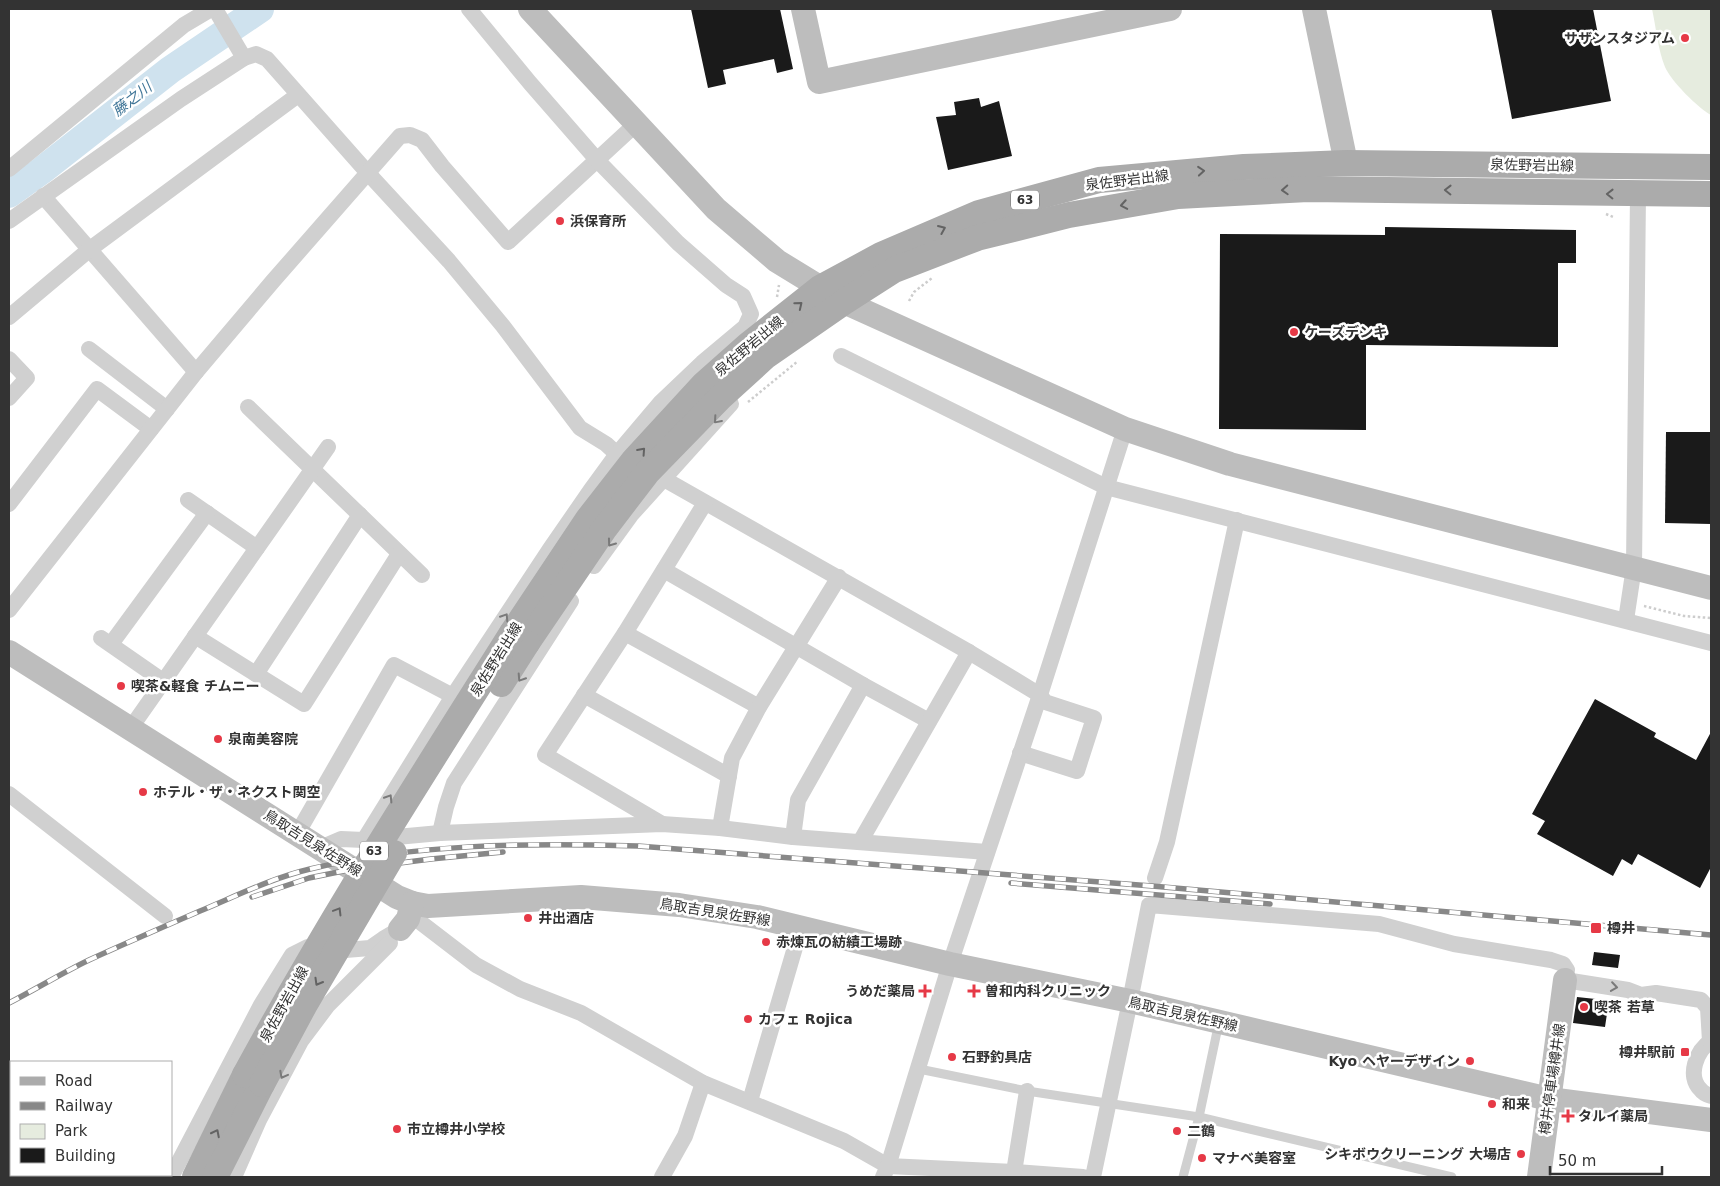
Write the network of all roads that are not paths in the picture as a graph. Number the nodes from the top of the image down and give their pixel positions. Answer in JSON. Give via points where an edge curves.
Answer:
{"nodes":[{"id":1,"x":470,"y":9,"type":"edge"},
{"id":2,"x":530,"y":9,"type":"edge"},
{"id":3,"x":803,"y":9,"type":"edge"},
{"id":4,"x":1170,"y":9,"type":"edge"},
{"id":5,"x":1314,"y":9,"type":"edge"},
{"id":6,"x":214,"y":10,"type":"edge"},
{"id":7,"x":242,"y":54,"type":"junction"},
{"id":8,"x":298,"y":95,"type":"junction"},
{"id":9,"x":637,"y":123,"type":"junction"},
{"id":10,"x":598,"y":161,"type":"junction"},
{"id":11,"x":1346,"y":163,"type":"junction"},
{"id":12,"x":1711,"y":167,"type":"edge"},
{"id":13,"x":9,"y":169,"type":"edge"},
{"id":14,"x":367,"y":172,"type":"junction"},
{"id":15,"x":1638,"y":194,"type":"junction"},
{"id":16,"x":1711,"y":194,"type":"edge"},
{"id":17,"x":43,"y":196,"type":"junction"},
{"id":18,"x":9,"y":221,"type":"edge"},
{"id":19,"x":90,"y":249,"type":"junction"},
{"id":20,"x":820,"y":288,"type":"junction"},
{"id":21,"x":844,"y":302,"type":"junction"},
{"id":22,"x":9,"y":317,"type":"edge"},
{"id":23,"x":89,"y":349,"type":"dead end"},
{"id":24,"x":793,"y":350,"type":"junction"},
{"id":25,"x":841,"y":356,"type":"dead end"},
{"id":26,"x":9,"y":359,"type":"edge"},
{"id":27,"x":196,"y":372,"type":"junction"},
{"id":28,"x":9,"y":398,"type":"edge"},
{"id":29,"x":248,"y":406,"type":"dead end"},
{"id":30,"x":167,"y":409,"type":"junction"},
{"id":31,"x":151,"y":429,"type":"junction"},
{"id":32,"x":1125,"y":430,"type":"junction"},
{"id":33,"x":328,"y":447,"type":"dead end"},
{"id":34,"x":617,"y":454,"type":"junction"},
{"id":35,"x":312,"y":469,"type":"junction"},
{"id":36,"x":664,"y":478,"type":"junction"},
{"id":37,"x":1106,"y":487,"type":"junction"},
{"id":38,"x":188,"y":500,"type":"dead end"},
{"id":39,"x":705,"y":503,"type":"junction"},
{"id":40,"x":9,"y":504,"type":"edge"},
{"id":41,"x":207,"y":513,"type":"junction"},
{"id":42,"x":360,"y":515,"type":"junction"},
{"id":43,"x":1237,"y":520,"type":"junction"},
{"id":44,"x":257,"y":548,"type":"junction"},
{"id":45,"x":399,"y":554,"type":"junction"},
{"id":46,"x":1634,"y":568,"type":"junction"},
{"id":47,"x":664,"y":570,"type":"junction"},
{"id":48,"x":422,"y":575,"type":"dead end"},
{"id":49,"x":839,"y":577,"type":"junction"},
{"id":50,"x":1711,"y":588,"type":"edge"},
{"id":51,"x":9,"y":610,"type":"edge"},
{"id":52,"x":1626,"y":620,"type":"junction"},
{"id":53,"x":625,"y":633,"type":"junction"},
{"id":54,"x":195,"y":636,"type":"junction"},
{"id":55,"x":520,"y":638,"type":"junction"},
{"id":56,"x":1711,"y":643,"type":"edge"},
{"id":57,"x":797,"y":646,"type":"junction"},
{"id":58,"x":9,"y":652,"type":"edge"},
{"id":59,"x":969,"y":652,"type":"junction"},
{"id":60,"x":256,"y":674,"type":"junction"},
{"id":61,"x":163,"y":681,"type":"junction"},
{"id":62,"x":863,"y":685,"type":"junction"},
{"id":63,"x":453,"y":696,"type":"junction"},
{"id":64,"x":584,"y":696,"type":"junction"},
{"id":65,"x":1040,"y":696,"type":"junction"},
{"id":66,"x":759,"y":707,"type":"junction"},
{"id":67,"x":929,"y":721,"type":"junction"},
{"id":68,"x":130,"y":728,"type":"junction"},
{"id":69,"x":1020,"y":753,"type":"junction"},
{"id":70,"x":729,"y":776,"type":"junction"},
{"id":71,"x":9,"y":794,"type":"edge"},
{"id":72,"x":662,"y":824,"type":"junction"},
{"id":73,"x":720,"y":828,"type":"junction"},
{"id":74,"x":440,"y":833,"type":"junction"},
{"id":75,"x":297,"y":834,"type":"junction"},
{"id":76,"x":793,"y":837,"type":"junction"},
{"id":77,"x":364,"y":840,"type":"junction"},
{"id":78,"x":860,"y":842,"type":"junction"},
{"id":79,"x":320,"y":848,"type":"junction"},
{"id":80,"x":987,"y":852,"type":"junction"},
{"id":81,"x":1155,"y":878,"type":"dead end"},
{"id":82,"x":412,"y":903,"type":"junction"},
{"id":83,"x":165,"y":916,"type":"dead end"},
{"id":84,"x":801,"y":927,"type":"junction"},
{"id":85,"x":400,"y":929,"type":"junction"},
{"id":86,"x":333,"y":951,"type":"junction"},
{"id":87,"x":950,"y":964,"type":"junction"},
{"id":88,"x":1566,"y":980,"type":"junction"},
{"id":89,"x":337,"y":996,"type":"junction"},
{"id":90,"x":1130,"y":1001,"type":"junction"},
{"id":91,"x":1710,"y":1013,"type":"edge"},
{"id":92,"x":1219,"y":1022,"type":"junction"},
{"id":93,"x":248,"y":1030,"type":"junction"},
{"id":94,"x":1711,"y":1041,"type":"edge"},
{"id":95,"x":297,"y":1047,"type":"junction"},
{"id":96,"x":919,"y":1069,"type":"junction"},
{"id":97,"x":253,"y":1079,"type":"junction"},
{"id":98,"x":702,"y":1083,"type":"junction"},
{"id":99,"x":1027,"y":1091,"type":"junction"},
{"id":100,"x":1711,"y":1096,"type":"edge"},
{"id":101,"x":1549,"y":1099,"type":"junction"},
{"id":102,"x":750,"y":1102,"type":"junction"},
{"id":103,"x":1108,"y":1103,"type":"junction"},
{"id":104,"x":1199,"y":1117,"type":"junction"},
{"id":105,"x":1711,"y":1120,"type":"edge"},
{"id":106,"x":886,"y":1172,"type":"edge"},
{"id":107,"x":1014,"y":1172,"type":"junction"},
{"id":108,"x":172,"y":1173,"type":"edge"},
{"id":109,"x":195,"y":1177,"type":"edge"},
{"id":110,"x":215,"y":1177,"type":"edge"},
{"id":111,"x":234,"y":1177,"type":"edge"},
{"id":112,"x":662,"y":1177,"type":"edge"},
{"id":113,"x":1083,"y":1177,"type":"edge"},
{"id":114,"x":1093,"y":1177,"type":"edge"},
{"id":115,"x":1183,"y":1177,"type":"edge"},
{"id":116,"x":1452,"y":1177,"type":"edge"},
{"id":117,"x":1539,"y":1177,"type":"edge"}],
"edges":[{"from":1,"to":10,"type":"street"},
{"from":2,"to":9,"type":"main road"},
{"from":3,"to":4,"type":"main road","via":[[819,82]]},
{"from":5,"to":11,"type":"main road"},
{"from":6,"to":7,"type":"street"},
{"from":6,"to":13,"type":"street","via":[[184,26]]},
{"from":7,"to":8,"type":"street","via":[[256,54],[267,59]]},
{"from":7,"to":17,"type":"street"},
{"from":8,"to":14,"type":"street"},
{"from":8,"to":19,"type":"street"},
{"from":9,"to":10,"type":"street"},
{"from":9,"to":20,"type":"main road","via":[[716,209],[777,261]]},
{"from":10,"to":14,"type":"street","via":[[508,242],[422,140],[410,135],[400,136]]},
{"from":10,"to":34,"type":"street","via":[[678,243],[743,296],[751,314],[745,327],[661,402]]},
{"from":11,"to":12,"type":"main road","name":"泉佐野岩出線","number":"63"},
{"from":20,"to":11,"type":"main road","name":"泉佐野岩出線","number":"63","one_way":true,"via":[[880,255],[979,213],[1099,180]]},
{"from":14,"to":27,"type":"street"},
{"from":14,"to":34,"type":"street","via":[[449,261],[580,428]]},
{"from":15,"to":16,"type":"main road","name":"泉佐野岩出線","number":"63"},
{"from":15,"to":21,"type":"main road","name":"泉佐野岩出線","number":"63","one_way":true,"via":[[1308,189],[1178,196],[1069,214],[978,238],[894,270]]},
{"from":15,"to":46,"type":"street"},
{"from":17,"to":18,"type":"street"},
{"from":17,"to":19,"type":"street"},
{"from":19,"to":22,"type":"street"},
{"from":19,"to":27,"type":"street"},
{"from":20,"to":21,"type":"main road"},
{"from":55,"to":20,"type":"main road","name":"泉佐野岩出線","number":"63","one_way":true,"via":[[588,519],[634,460],[703,385]]},
{"from":21,"to":24,"type":"main road","name":"泉佐野岩出線","number":"63"},
{"from":21,"to":32,"type":"main road"},
{"from":23,"to":30,"type":"street"},
{"from":24,"to":36,"type":"street","one_way":true},
{"from":24,"to":55,"type":"main road","name":"泉佐野岩出線","number":"63","via":[[766,356],[647,472]]},
{"from":25,"to":37,"type":"street"},
{"from":26,"to":28,"type":"street","via":[[26,378]]},
{"from":27,"to":30,"type":"street"},
{"from":29,"to":35,"type":"street"},
{"from":30,"to":31,"type":"street"},
{"from":31,"to":40,"type":"street","via":[[97,389]]},
{"from":31,"to":51,"type":"street"},
{"from":32,"to":37,"type":"street"},
{"from":32,"to":46,"type":"main road","via":[[1230,464]]},
{"from":33,"to":35,"type":"street"},
{"from":63,"to":34,"type":"street","one_way":true,"via":[[550,548]]},
{"from":35,"to":42,"type":"street"},
{"from":35,"to":44,"type":"street"},
{"from":36,"to":39,"type":"street"},
{"from":36,"to":74,"type":"street","one_way":true,"via":[[586,578],[454,783]]},
{"from":37,"to":43,"type":"street"},
{"from":37,"to":65,"type":"street"},
{"from":38,"to":41,"type":"street"},
{"from":39,"to":47,"type":"street"},
{"from":39,"to":49,"type":"street"},
{"from":41,"to":44,"type":"street"},
{"from":41,"to":61,"type":"street","via":[[106,641]]},
{"from":42,"to":45,"type":"street"},
{"from":42,"to":60,"type":"street"},
{"from":43,"to":52,"type":"street"},
{"from":43,"to":81,"type":"street","via":[[1167,842]]},
{"from":44,"to":54,"type":"street"},
{"from":45,"to":48,"type":"street"},
{"from":45,"to":60,"type":"street","via":[[304,704]]},
{"from":46,"to":50,"type":"main road"},
{"from":46,"to":52,"type":"street"},
{"from":47,"to":53,"type":"street"},
{"from":47,"to":57,"type":"street"},
{"from":49,"to":57,"type":"street"},
{"from":49,"to":59,"type":"street"},
{"from":52,"to":56,"type":"street"},
{"from":53,"to":64,"type":"street"},
{"from":53,"to":66,"type":"street"},
{"from":54,"to":60,"type":"street"},
{"from":54,"to":61,"type":"street"},
{"from":55,"to":97,"type":"main road","name":"泉佐野岩出線","number":"63","bridge":true,"via":[[304,1006]]},
{"from":57,"to":62,"type":"street"},
{"from":57,"to":66,"type":"street"},
{"from":58,"to":68,"type":"main road","name":"鳥取吉見泉佐野線"},
{"from":59,"to":65,"type":"street"},
{"from":59,"to":67,"type":"street"},
{"from":61,"to":68,"type":"street"},
{"from":62,"to":67,"type":"street"},
{"from":62,"to":76,"type":"street","via":[[798,800]]},
{"from":63,"to":75,"type":"street","via":[[394,665]]},
{"from":77,"to":63,"type":"street","one_way":true},
{"from":64,"to":70,"type":"street"},
{"from":64,"to":72,"type":"street","via":[[545,756]]},
{"from":65,"to":69,"type":"street"},
{"from":65,"to":69,"type":"street","via":[[1045,702],[1094,718],[1077,771]]},
{"from":66,"to":70,"type":"street","via":[[732,758]]},
{"from":67,"to":78,"type":"street"},
{"from":68,"to":75,"type":"main road","name":"鳥取吉見泉佐野線"},
{"from":69,"to":80,"type":"street"},
{"from":70,"to":73,"type":"street"},
{"from":71,"to":83,"type":"street"},
{"from":72,"to":73,"type":"street"},
{"from":72,"to":74,"type":"street"},
{"from":73,"to":76,"type":"street"},
{"from":74,"to":77,"type":"street"},
{"from":75,"to":79,"type":"main road","name":"鳥取吉見泉佐野線"},
{"from":76,"to":78,"type":"street"},
{"from":77,"to":79,"type":"street","via":[[341,840]]},
{"from":78,"to":80,"type":"street"},
{"from":79,"to":82,"type":"main road","name":"鳥取吉見泉佐野線","via":[[397,897]]},
{"from":80,"to":87,"type":"street"},
{"from":82,"to":84,"type":"main road","name":"鳥取吉見泉佐野線","via":[[428,906],[581,897],[679,904]]},
{"from":82,"to":85,"type":"main road","via":[[408,919]]},
{"from":82,"to":98,"type":"street","via":[[420,922],[476,965],[520,989],[581,1012]]},
{"from":84,"to":87,"type":"main road","name":"鳥取吉見泉佐野線"},
{"from":84,"to":102,"type":"street"},
{"from":85,"to":86,"type":"street","via":[[370,948]]},
{"from":85,"to":89,"type":"street"},
{"from":86,"to":89,"type":"street","via":[[340,964]]},
{"from":86,"to":93,"type":"street","via":[[308,947],[292,955]]},
{"from":87,"to":90,"type":"main road","name":"鳥取吉見泉佐野線"},
{"from":87,"to":96,"type":"street"},
{"from":88,"to":90,"type":"street","via":[[1567,970],[1563,964],[1551,960],[1454,944],[1379,924],[1149,905]]},
{"from":88,"to":91,"type":"street","one_way":true,"via":[[1641,995],[1656,993],[1701,1000]]},
{"from":88,"to":101,"type":"main road","name":"樽井停車場樽井線"},
{"from":89,"to":95,"type":"street"},
{"from":90,"to":92,"type":"main road","name":"鳥取吉見泉佐野線"},
{"from":90,"to":103,"type":"street"},
{"from":91,"to":94,"type":"street"},
{"from":92,"to":101,"type":"main road","name":"鳥取吉見泉佐野線"},
{"from":92,"to":104,"type":"lane"},
{"from":93,"to":95,"type":"street","via":[[253,1038],[278,1050]]},
{"from":93,"to":108,"type":"street"},
{"from":94,"to":100,"type":"street","via":[[1697,1056],[1694,1079],[1700,1090]]},
{"from":95,"to":111,"type":"street","one_way":true},
{"from":96,"to":99,"type":"lane"},
{"from":96,"to":106,"type":"street"},
{"from":109,"to":97,"type":"main road","name":"泉佐野岩出線","number":"63","one_way":true},
{"from":97,"to":110,"type":"main road","name":"泉佐野岩出線","number":"63"},
{"from":98,"to":102,"type":"street"},
{"from":98,"to":112,"type":"street","via":[[684,1136]]},
{"from":99,"to":103,"type":"lane"},
{"from":99,"to":107,"type":"street"},
{"from":101,"to":105,"type":"main road","name":"鳥取吉見泉佐野線"},
{"from":101,"to":117,"type":"main road","name":"樽井停車場樽井線"},
{"from":102,"to":106,"type":"street","via":[[844,1141]]},
{"from":103,"to":104,"type":"lane"},
{"from":103,"to":114,"type":"street"},
{"from":104,"to":115,"type":"lane"},
{"from":104,"to":116,"type":"lane"},
{"from":106,"to":107,"type":"street"},
{"from":107,"to":113,"type":"street"}]}
